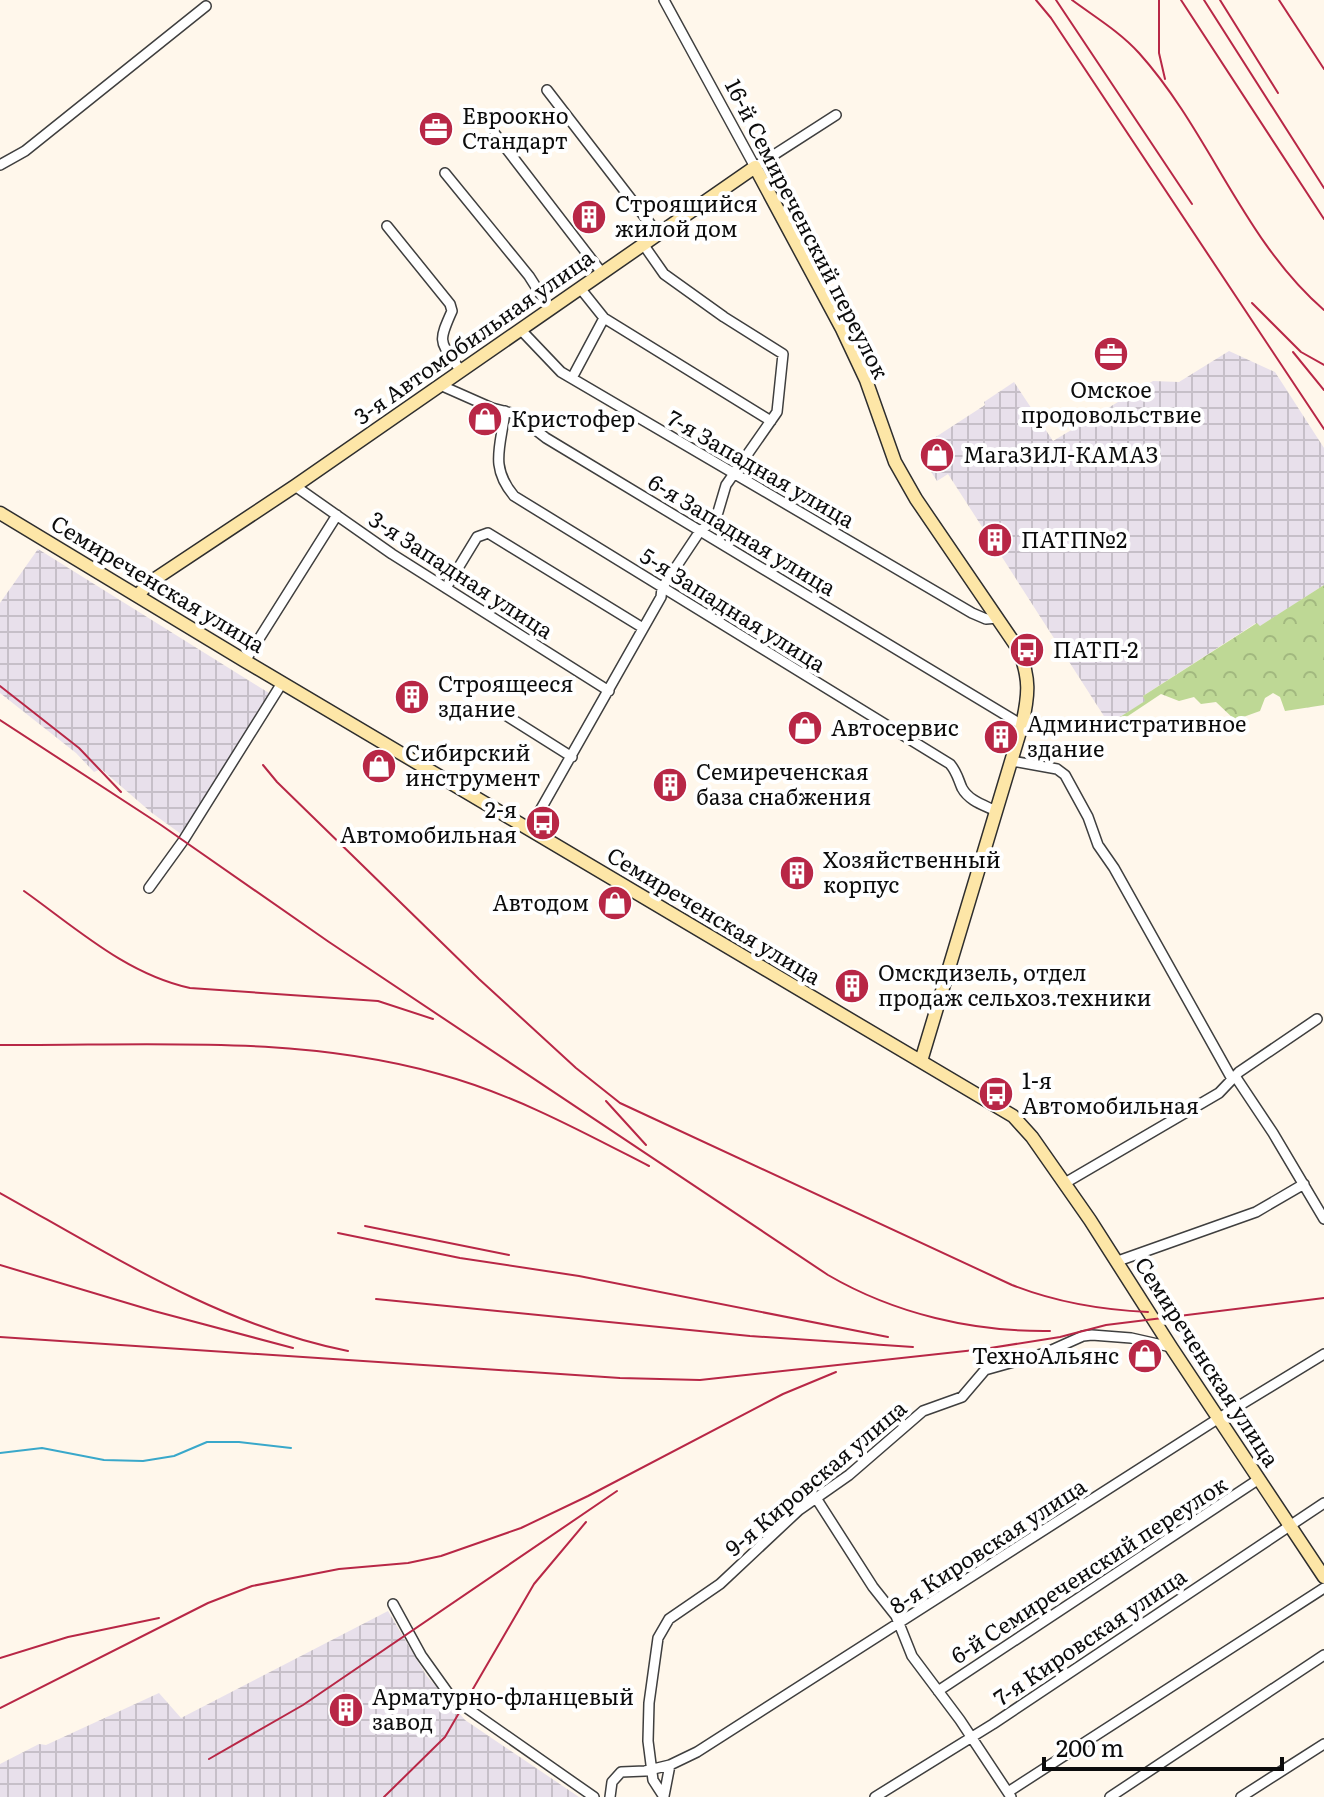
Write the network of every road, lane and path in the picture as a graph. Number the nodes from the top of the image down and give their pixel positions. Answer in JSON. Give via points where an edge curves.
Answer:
{"nodes":[{"id":1,"x":664,"y":0,"type":"edge"},
{"id":2,"x":206,"y":6,"type":"dead end"},
{"id":3,"x":547,"y":90,"type":"dead end"},
{"id":4,"x":836,"y":115,"type":"dead end"},
{"id":5,"x":495,"y":134,"type":"dead end"},
{"id":6,"x":0,"y":165,"type":"edge"},
{"id":7,"x":755,"y":167,"type":"junction"},
{"id":8,"x":445,"y":173,"type":"dead end"},
{"id":9,"x":387,"y":226,"type":"dead end"},
{"id":10,"x":658,"y":234,"type":"junction"},
{"id":11,"x":643,"y":244,"type":"junction"},
{"id":12,"x":602,"y":273,"type":"junction"},
{"id":13,"x":580,"y":288,"type":"junction"},
{"id":14,"x":550,"y":309,"type":"junction"},
{"id":15,"x":604,"y":318,"type":"junction"},
{"id":16,"x":520,"y":329,"type":"junction"},
{"id":17,"x":460,"y":370,"type":"junction"},
{"id":18,"x":572,"y":378,"type":"junction"},
{"id":19,"x":440,"y":385,"type":"junction"},
{"id":20,"x":505,"y":411,"type":"junction"},
{"id":21,"x":771,"y":421,"type":"junction"},
{"id":22,"x":732,"y":473,"type":"junction"},
{"id":23,"x":295,"y":486,"type":"junction"},
{"id":24,"x":0,"y":513,"type":"edge"},
{"id":25,"x":337,"y":515,"type":"junction"},
{"id":26,"x":700,"y":531,"type":"junction"},
{"id":27,"x":446,"y":588,"type":"junction"},
{"id":28,"x":662,"y":588,"type":"junction"},
{"id":29,"x":138,"y":595,"type":"junction"},
{"id":30,"x":998,"y":618,"type":"junction"},
{"id":31,"x":643,"y":628,"type":"junction"},
{"id":32,"x":245,"y":661,"type":"junction"},
{"id":33,"x":282,"y":683,"type":"junction"},
{"id":34,"x":609,"y":691,"type":"junction"},
{"id":35,"x":499,"y":711,"type":"dead end"},
{"id":36,"x":1022,"y":725,"type":"junction"},
{"id":37,"x":572,"y":757,"type":"junction"},
{"id":38,"x":1012,"y":761,"type":"junction"},
{"id":39,"x":996,"y":811,"type":"junction"},
{"id":40,"x":529,"y":830,"type":"junction"},
{"id":41,"x":149,"y":888,"type":"dead end"},
{"id":42,"x":1317,"y":1019,"type":"dead end"},
{"id":43,"x":921,"y":1061,"type":"junction"},
{"id":44,"x":1233,"y":1077,"type":"junction"},
{"id":45,"x":1065,"y":1183,"type":"junction"},
{"id":46,"x":1304,"y":1184,"type":"junction"},
{"id":47,"x":1324,"y":1219,"type":"edge"},
{"id":48,"x":1118,"y":1261,"type":"junction"},
{"id":49,"x":1171,"y":1347,"type":"junction"},
{"id":50,"x":1324,"y":1354,"type":"edge"},
{"id":51,"x":1219,"y":1418,"type":"junction"},
{"id":52,"x":1259,"y":1479,"type":"junction"},
{"id":53,"x":816,"y":1498,"type":"junction"},
{"id":54,"x":1324,"y":1503,"type":"edge"},
{"id":55,"x":1290,"y":1525,"type":"junction"},
{"id":56,"x":1324,"y":1577,"type":"edge"},
{"id":57,"x":1324,"y":1588,"type":"edge"},
{"id":58,"x":393,"y":1604,"type":"dead end"},
{"id":59,"x":901,"y":1624,"type":"junction"},
{"id":60,"x":1324,"y":1655,"type":"edge"},
{"id":61,"x":938,"y":1691,"type":"junction"},
{"id":62,"x":969,"y":1737,"type":"junction"},
{"id":63,"x":1324,"y":1744,"type":"edge"},
{"id":64,"x":670,"y":1765,"type":"junction"},
{"id":65,"x":652,"y":1770,"type":"junction"},
{"id":66,"x":1009,"y":1794,"type":"edge"},
{"id":67,"x":664,"y":1796,"type":"edge"},
{"id":68,"x":594,"y":1797,"type":"edge"},
{"id":69,"x":610,"y":1797,"type":"edge"},
{"id":70,"x":875,"y":1797,"type":"edge"},
{"id":71,"x":1110,"y":1797,"type":"edge"},
{"id":72,"x":1241,"y":1797,"type":"edge"}],
"edges":[{"from":1,"to":7,"type":"street","name":"16-й Семиреченский переулок"},
{"from":2,"to":6,"type":"street","via":[[25,151]]},
{"from":3,"to":10,"type":"street"},
{"from":4,"to":7,"type":"street","name":"3-я Автомобильная улица"},
{"from":5,"to":12,"type":"street"},
{"from":7,"to":10,"type":"street","name":"3-я Автомобильная улица"},
{"from":7,"to":30,"type":"street","name":"16-й Семиреченский переулок","via":[[855,356],[895,462]]},
{"from":8,"to":14,"type":"street"},
{"from":9,"to":17,"type":"street","via":[[450,304],[442,344]]},
{"from":10,"to":11,"type":"street","name":"3-я Автомобильная улица"},
{"from":11,"to":12,"type":"street","name":"3-я Автомобильная улица"},
{"from":11,"to":21,"type":"street","via":[[664,274],[783,354],[780,398]]},
{"from":12,"to":13,"type":"street","name":"3-я Автомобильная улица"},
{"from":13,"to":14,"type":"street","name":"3-я Автомобильная улица"},
{"from":13,"to":15,"type":"street"},
{"from":14,"to":16,"type":"street","name":"3-я Автомобильная улица"},
{"from":15,"to":18,"type":"street"},
{"from":15,"to":21,"type":"street"},
{"from":16,"to":17,"type":"street","name":"3-я Автомобильная улица"},
{"from":16,"to":18,"type":"street","name":"7-я Западная улица"},
{"from":17,"to":19,"type":"street","name":"3-я Автомобильная улица"},
{"from":18,"to":22,"type":"street","name":"7-я Западная улица"},
{"from":19,"to":20,"type":"street","name":"6-я Западная улица"},
{"from":19,"to":23,"type":"street","name":"3-я Автомобильная улица"},
{"from":20,"to":26,"type":"street","name":"6-я Западная улица"},
{"from":20,"to":28,"type":"street","name":"5-я Западная улица","via":[[497,466],[514,496]]},
{"from":21,"to":22,"type":"street"},
{"from":22,"to":26,"type":"street","via":[[718,512]]},
{"from":22,"to":30,"type":"street","name":"7-я Западная улица","via":[[972,613]]},
{"from":23,"to":25,"type":"street","name":"3-я Западная улица"},
{"from":23,"to":29,"type":"street","name":"3-я Автомобильная улица"},
{"from":24,"to":29,"type":"street","name":"Семиреченская улица"},
{"from":25,"to":27,"type":"street","name":"3-я Западная улица"},
{"from":25,"to":32,"type":"street"},
{"from":26,"to":28,"type":"street"},
{"from":26,"to":36,"type":"street","name":"6-я Западная улица"},
{"from":27,"to":31,"type":"street","via":[[477,537],[488,533]]},
{"from":27,"to":34,"type":"street","name":"3-я Западная улица"},
{"from":28,"to":31,"type":"street"},
{"from":28,"to":39,"type":"street","name":"5-я Западная улица","via":[[950,764],[964,793]]},
{"from":29,"to":32,"type":"street","name":"Семиреченская улица"},
{"from":30,"to":36,"type":"street","name":"16-й Семиреченский переулок","via":[[1019,650],[1029,684]]},
{"from":31,"to":34,"type":"street"},
{"from":32,"to":33,"type":"street","name":"Семиреченская улица"},
{"from":33,"to":40,"type":"street","name":"Семиреченская улица"},
{"from":33,"to":41,"type":"street"},
{"from":34,"to":37,"type":"street"},
{"from":35,"to":37,"type":"street"},
{"from":36,"to":38,"type":"street"},
{"from":37,"to":40,"type":"street"},
{"from":38,"to":39,"type":"street"},
{"from":38,"to":44,"type":"street","via":[[1065,775],[1098,845]]},
{"from":39,"to":43,"type":"street"},
{"from":40,"to":43,"type":"street","name":"Семиреченская улица"},
{"from":42,"to":44,"type":"street"},
{"from":43,"to":45,"type":"street","name":"Семиреченская улица","via":[[1013,1116]]},
{"from":44,"to":45,"type":"street","via":[[1219,1093]]},
{"from":44,"to":46,"type":"street"},
{"from":45,"to":48,"type":"street","name":"Семиреченская улица"},
{"from":46,"to":47,"type":"street"},
{"from":46,"to":48,"type":"street","via":[[1256,1212]]},
{"from":48,"to":49,"type":"street","name":"Семиреченская улица"},
{"from":49,"to":51,"type":"street","name":"Семиреченская улица"},
{"from":49,"to":53,"type":"street","name":"9-я Кировская улица","via":[[1092,1335],[985,1370],[962,1397],[923,1411]]},
{"from":50,"to":51,"type":"street","name":"8-я Кировская улица"},
{"from":51,"to":52,"type":"street","name":"Семиреченская улица"},
{"from":51,"to":59,"type":"street","name":"8-я Кировская улица"},
{"from":52,"to":55,"type":"street","name":"Семиреченская улица"},
{"from":52,"to":61,"type":"street","name":"6-й Семиреченский переулок"},
{"from":53,"to":59,"type":"street"},
{"from":53,"to":65,"type":"street","name":"9-я Кировская улица","via":[[720,1584],[669,1619],[658,1638],[649,1703]]},
{"from":54,"to":55,"type":"street","name":"7-я Кировская улица"},
{"from":55,"to":56,"type":"street","name":"Семиреченская улица"},
{"from":55,"to":62,"type":"street","name":"7-я Кировская улица"},
{"from":57,"to":66,"type":"street"},
{"from":58,"to":68,"type":"street","via":[[451,1697]]},
{"from":59,"to":61,"type":"street","via":[[912,1656]]},
{"from":59,"to":64,"type":"street","name":"8-я Кировская улица"},
{"from":60,"to":71,"type":"street"},
{"from":61,"to":62,"type":"street"},
{"from":62,"to":66,"type":"street"},
{"from":62,"to":70,"type":"street","name":"7-я Кировская улица"},
{"from":63,"to":72,"type":"street"},
{"from":64,"to":65,"type":"street","name":"8-я Кировская улица"},
{"from":64,"to":67,"type":"street"},
{"from":65,"to":67,"type":"street","via":[[654,1784]]},
{"from":65,"to":69,"type":"street","name":"8-я Кировская улица","via":[[621,1772],[612,1782]]}]}
